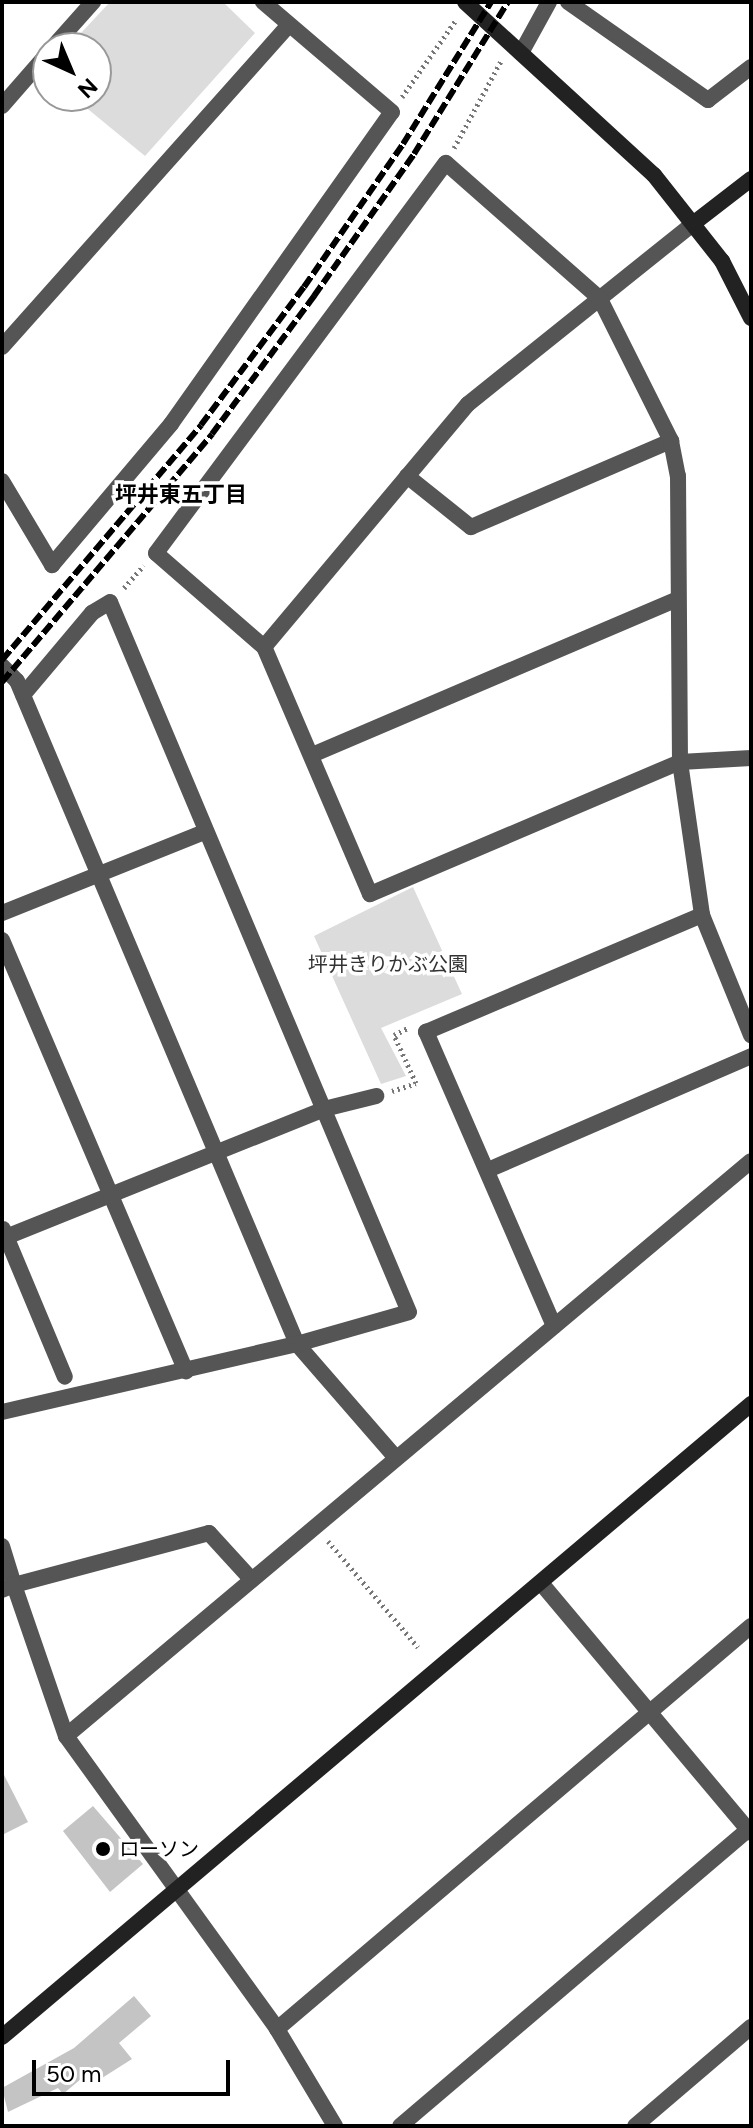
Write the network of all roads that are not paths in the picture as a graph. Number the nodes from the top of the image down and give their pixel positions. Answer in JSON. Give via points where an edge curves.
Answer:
{"nodes":[{"id":1,"x":263,"y":2,"type":"edge"},
{"id":2,"x":466,"y":2,"type":"edge"},
{"id":3,"x":549,"y":2,"type":"edge"},
{"id":4,"x":568,"y":2,"type":"edge"},
{"id":5,"x":90,"y":3,"type":"edge"},
{"id":6,"x":288,"y":26,"type":"junction"},
{"id":7,"x":66,"y":32,"type":"edge"},
{"id":8,"x":521,"y":53,"type":"junction"},
{"id":9,"x":751,"y":67,"type":"edge"},
{"id":10,"x":32,"y":71,"type":"edge"},
{"id":11,"x":2,"y":106,"type":"edge"},
{"id":12,"x":751,"y":179,"type":"edge"},
{"id":13,"x":694,"y":223,"type":"junction"},
{"id":14,"x":600,"y":299,"type":"junction"},
{"id":15,"x":751,"y":318,"type":"edge"},
{"id":16,"x":2,"y":347,"type":"edge"},
{"id":17,"x":671,"y":441,"type":"junction"},
{"id":18,"x":407,"y":476,"type":"junction"},
{"id":19,"x":2,"y":481,"type":"edge"},
{"id":20,"x":677,"y":599,"type":"junction"},
{"id":21,"x":264,"y":647,"type":"junction"},
{"id":22,"x":2,"y":666,"type":"edge"},
{"id":23,"x":23,"y":695,"type":"junction"},
{"id":24,"x":312,"y":755,"type":"junction"},
{"id":25,"x":751,"y":758,"type":"edge"},
{"id":26,"x":680,"y":762,"type":"junction"},
{"id":27,"x":205,"y":832,"type":"junction"},
{"id":28,"x":100,"y":873,"type":"junction"},
{"id":29,"x":2,"y":913,"type":"edge"},
{"id":30,"x":702,"y":915,"type":"junction"},
{"id":31,"x":2,"y":940,"type":"edge"},
{"id":32,"x":751,"y":1035,"type":"edge"},
{"id":33,"x":751,"y":1056,"type":"edge"},
{"id":34,"x":376,"y":1096,"type":"dead end"},
{"id":35,"x":324,"y":1109,"type":"junction"},
{"id":36,"x":217,"y":1151,"type":"junction"},
{"id":37,"x":751,"y":1161,"type":"edge"},
{"id":38,"x":488,"y":1170,"type":"junction"},
{"id":39,"x":110,"y":1195,"type":"junction"},
{"id":40,"x":4,"y":1232,"type":"edge"},
{"id":41,"x":554,"y":1326,"type":"junction"},
{"id":42,"x":297,"y":1344,"type":"junction"},
{"id":43,"x":186,"y":1371,"type":"junction"},
{"id":44,"x":65,"y":1377,"type":"dead end"},
{"id":45,"x":751,"y":1404,"type":"edge"},
{"id":46,"x":2,"y":1412,"type":"edge"},
{"id":47,"x":396,"y":1458,"type":"junction"},
{"id":48,"x":2,"y":1546,"type":"edge"},
{"id":49,"x":251,"y":1579,"type":"junction"},
{"id":50,"x":541,"y":1583,"type":"junction"},
{"id":51,"x":8,"y":1588,"type":"edge"},
{"id":52,"x":751,"y":1626,"type":"edge"},
{"id":53,"x":649,"y":1711,"type":"junction"},
{"id":54,"x":66,"y":1736,"type":"junction"},
{"id":55,"x":750,"y":1830,"type":"edge"},
{"id":56,"x":177,"y":1887,"type":"junction"},
{"id":57,"x":751,"y":2027,"type":"edge"},
{"id":58,"x":277,"y":2029,"type":"junction"},
{"id":59,"x":2,"y":2037,"type":"edge"},
{"id":60,"x":335,"y":2126,"type":"edge"},
{"id":61,"x":400,"y":2126,"type":"edge"},
{"id":62,"x":635,"y":2126,"type":"edge"}],
"edges":[{"from":1,"to":6,"type":"street"},
{"from":2,"to":8,"type":"street"},
{"from":3,"to":8,"type":"street"},
{"from":4,"to":9,"type":"street","via":[[708,100]]},
{"from":5,"to":7,"type":"street"},
{"from":6,"to":16,"type":"street"},
{"from":6,"to":19,"type":"street","via":[[392,112],[171,424],[52,565]]},
{"from":8,"to":13,"type":"street","via":[[654,175]]},
{"from":10,"to":11,"type":"street"},
{"from":12,"to":13,"type":"street"},
{"from":13,"to":14,"type":"street"},
{"from":13,"to":15,"type":"street","via":[[722,261]]},
{"from":14,"to":17,"type":"street"},
{"from":14,"to":18,"type":"street","via":[[468,404]]},
{"from":14,"to":21,"type":"street","via":[[446,163],[156,553]]},
{"from":17,"to":18,"type":"street","via":[[471,527]]},
{"from":17,"to":20,"type":"street","via":[[678,476]]},
{"from":18,"to":21,"type":"street"},
{"from":20,"to":24,"type":"street"},
{"from":20,"to":26,"type":"street"},
{"from":21,"to":24,"type":"street"},
{"from":22,"to":23,"type":"street"},
{"from":23,"to":27,"type":"street","via":[[92,613],[110,602]]},
{"from":23,"to":28,"type":"street"},
{"from":24,"to":26,"type":"street","via":[[370,894]]},
{"from":25,"to":26,"type":"street"},
{"from":26,"to":30,"type":"street"},
{"from":27,"to":28,"type":"street"},
{"from":27,"to":35,"type":"street"},
{"from":28,"to":29,"type":"street"},
{"from":28,"to":36,"type":"street"},
{"from":30,"to":32,"type":"street"},
{"from":30,"to":38,"type":"street","via":[[426,1032]]},
{"from":31,"to":39,"type":"street"},
{"from":33,"to":38,"type":"street"},
{"from":34,"to":35,"type":"street"},
{"from":35,"to":36,"type":"street"},
{"from":35,"to":42,"type":"street","via":[[409,1312]]},
{"from":36,"to":39,"type":"street"},
{"from":36,"to":42,"type":"street"},
{"from":37,"to":41,"type":"street"},
{"from":38,"to":41,"type":"street"},
{"from":39,"to":40,"type":"street"},
{"from":39,"to":43,"type":"street"},
{"from":40,"to":44,"type":"street"},
{"from":41,"to":47,"type":"street"},
{"from":42,"to":43,"type":"street"},
{"from":42,"to":47,"type":"street"},
{"from":43,"to":46,"type":"street"},
{"from":45,"to":50,"type":"street"},
{"from":47,"to":49,"type":"street"},
{"from":48,"to":51,"type":"street"},
{"from":49,"to":51,"type":"street","via":[[209,1533]]},
{"from":49,"to":54,"type":"street"},
{"from":50,"to":53,"type":"street"},
{"from":50,"to":56,"type":"street"},
{"from":51,"to":54,"type":"street"},
{"from":52,"to":53,"type":"street"},
{"from":53,"to":55,"type":"street"},
{"from":53,"to":58,"type":"street"},
{"from":54,"to":56,"type":"street"},
{"from":55,"to":61,"type":"street"},
{"from":56,"to":58,"type":"street"},
{"from":56,"to":59,"type":"street"},
{"from":57,"to":62,"type":"street"},
{"from":58,"to":60,"type":"street"}]}
